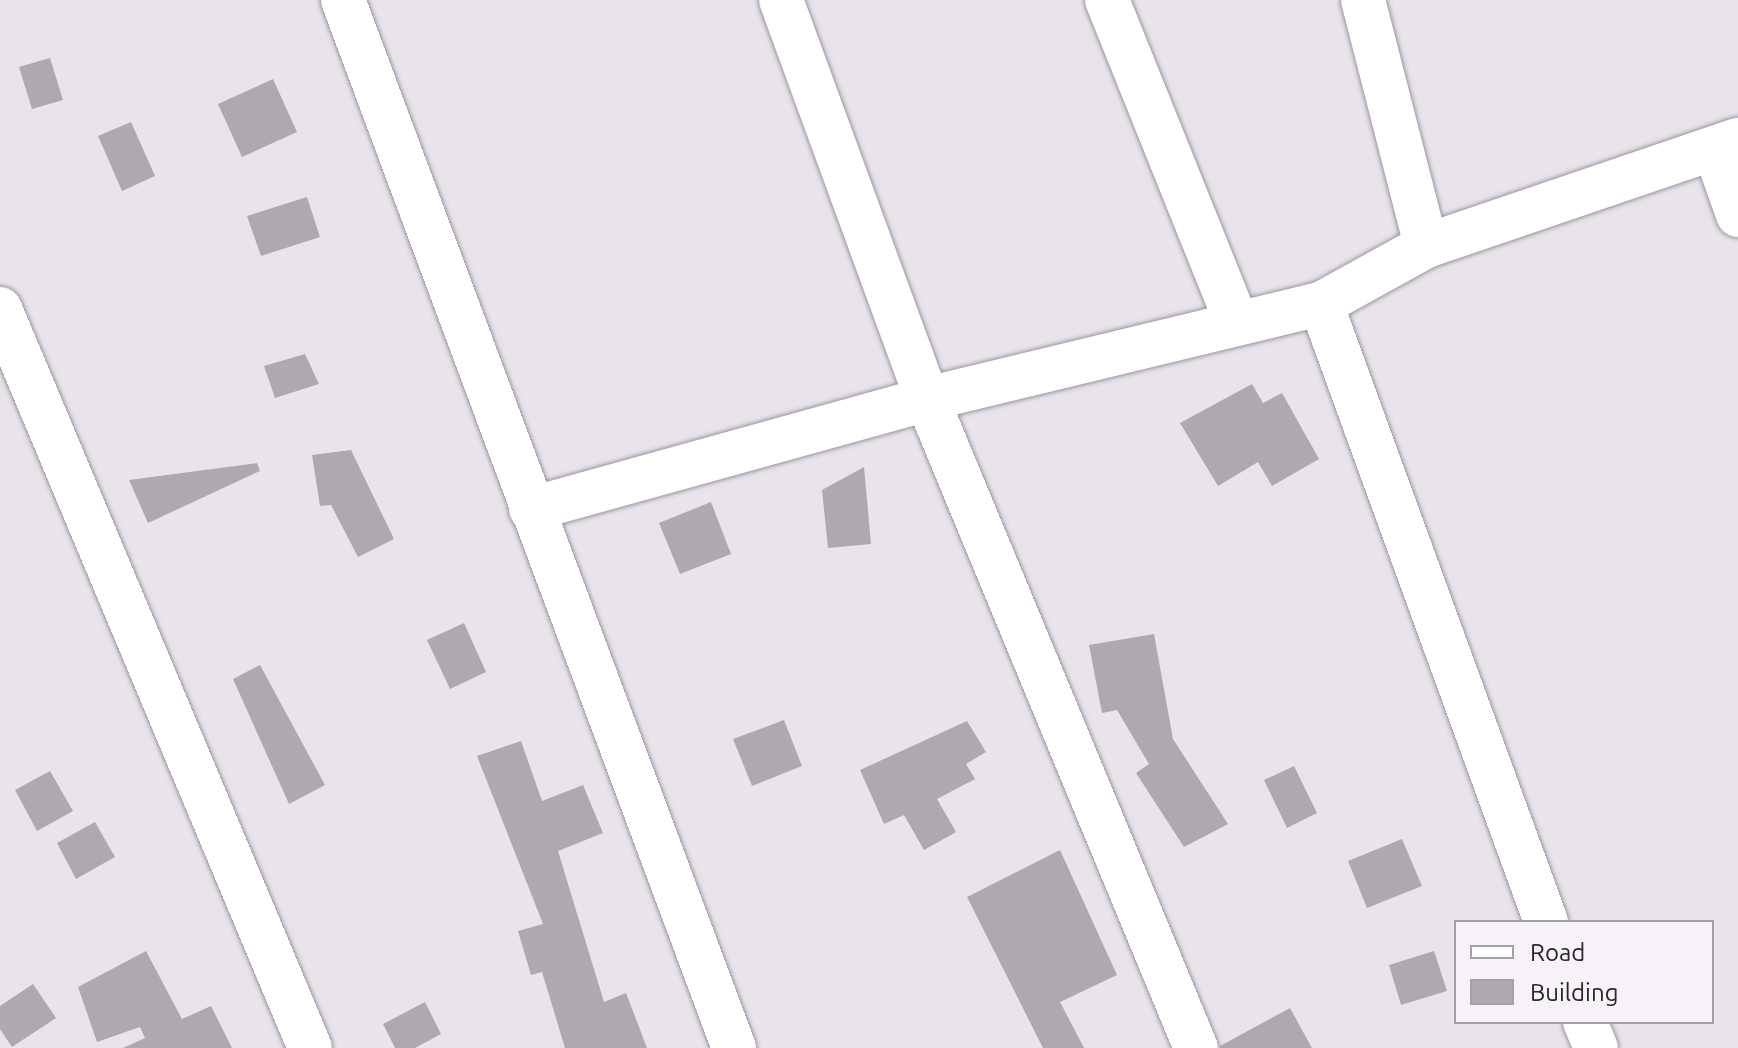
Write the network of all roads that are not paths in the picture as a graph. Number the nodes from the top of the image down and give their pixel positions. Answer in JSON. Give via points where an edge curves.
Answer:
{"nodes":[{"id":1,"x":343,"y":0,"type":"edge"},
{"id":2,"x":781,"y":0,"type":"edge"},
{"id":3,"x":1107,"y":0,"type":"edge"},
{"id":4,"x":1363,"y":0,"type":"edge"},
{"id":5,"x":1726,"y":145,"type":"edge"},
{"id":6,"x":1738,"y":215,"type":"edge"},
{"id":7,"x":1426,"y":246,"type":"junction"},
{"id":8,"x":1321,"y":304,"type":"junction"},
{"id":9,"x":0,"y":309,"type":"edge"},
{"id":10,"x":1236,"y":321,"type":"junction"},
{"id":11,"x":927,"y":399,"type":"junction"},
{"id":12,"x":531,"y":509,"type":"junction"},
{"id":13,"x":1545,"y":920,"type":"edge"},
{"id":14,"x":1586,"y":1024,"type":"edge"},
{"id":15,"x":310,"y":1048,"type":"edge"},
{"id":16,"x":734,"y":1048,"type":"edge"},
{"id":17,"x":1196,"y":1048,"type":"edge"},
{"id":18,"x":1596,"y":1048,"type":"edge"}],
"edges":[{"from":1,"to":12,"type":"street"},
{"from":2,"to":11,"type":"street"},
{"from":3,"to":10,"type":"street"},
{"from":4,"to":7,"type":"street"},
{"from":5,"to":6,"type":"street"},
{"from":5,"to":7,"type":"street"},
{"from":7,"to":8,"type":"street"},
{"from":8,"to":10,"type":"street"},
{"from":8,"to":13,"type":"street"},
{"from":9,"to":15,"type":"street"},
{"from":10,"to":11,"type":"street"},
{"from":11,"to":12,"type":"street"},
{"from":11,"to":17,"type":"street"},
{"from":12,"to":16,"type":"street"},
{"from":14,"to":18,"type":"street"}]}
